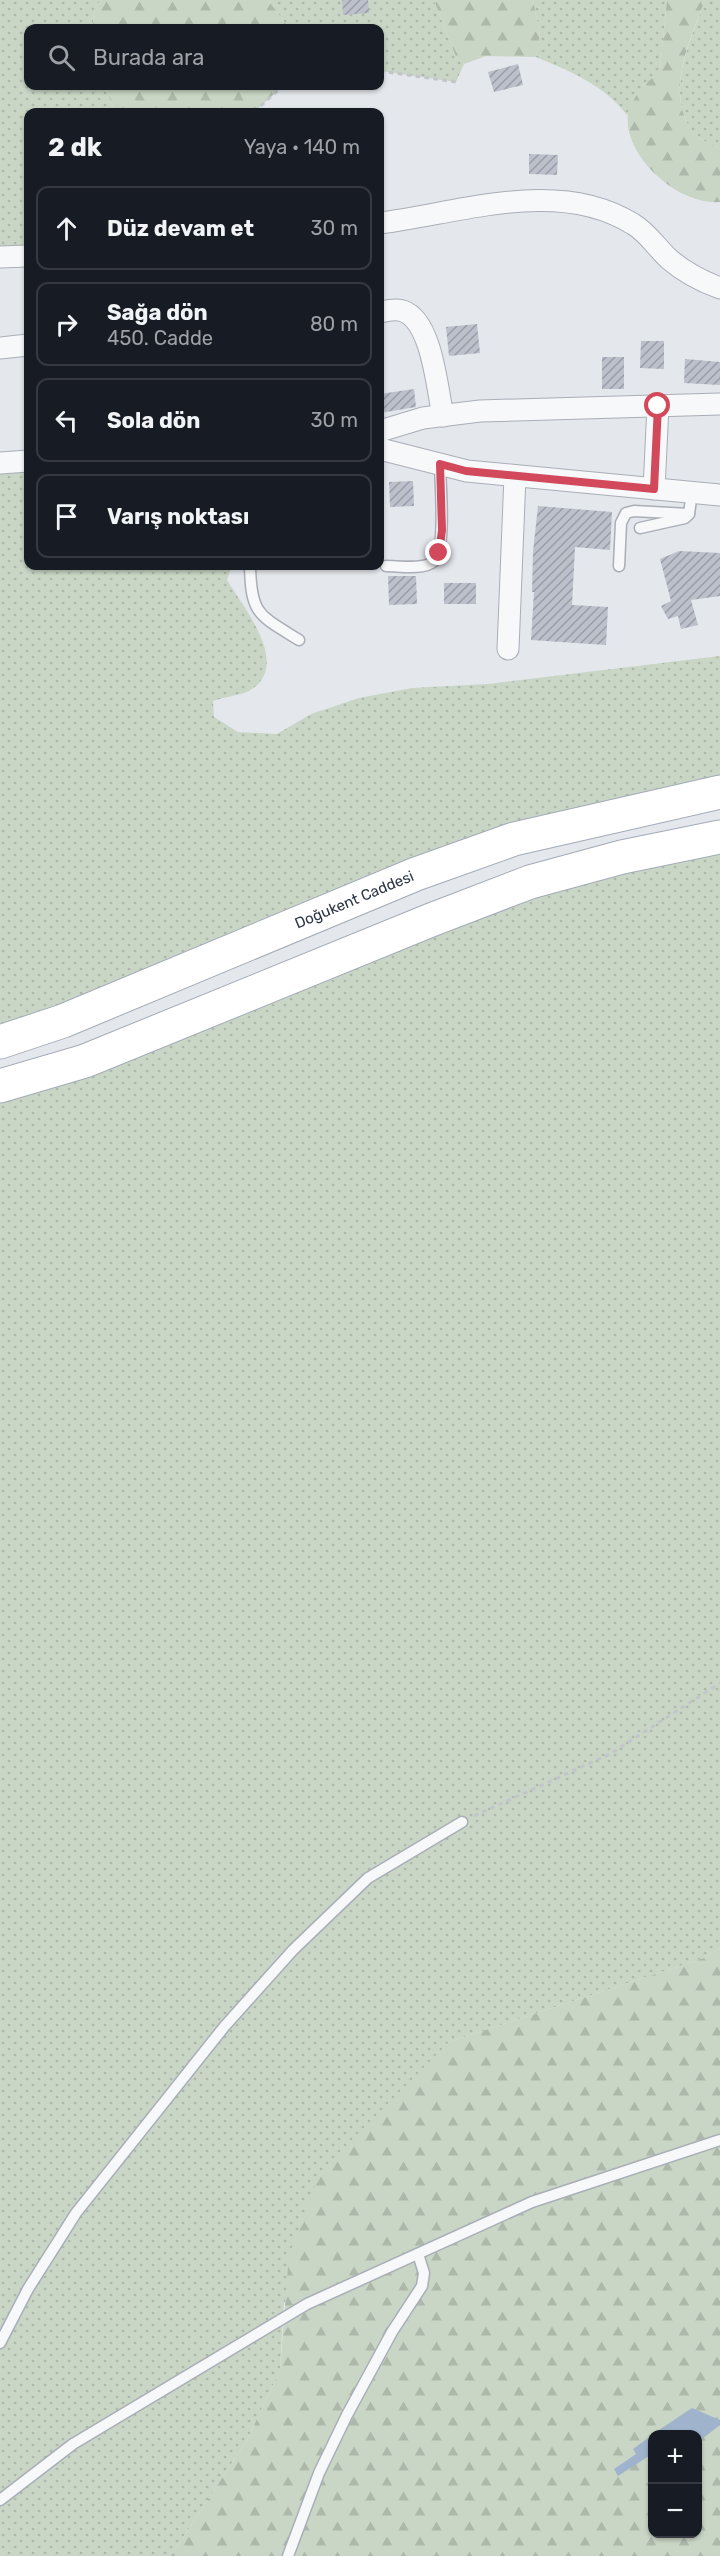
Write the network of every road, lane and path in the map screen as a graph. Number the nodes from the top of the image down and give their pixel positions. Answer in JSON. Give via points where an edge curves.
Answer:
{"nodes":[{"id":1,"x":384,"y":72,"type":"edge"},
{"id":2,"x":456,"y":82,"type":"dead end"},
{"id":3,"x":279,"y":90,"type":"edge"},
{"id":4,"x":258,"y":108,"type":"edge"},
{"id":5,"x":384,"y":222,"type":"edge"},
{"id":6,"x":24,"y":256,"type":"edge"},
{"id":7,"x":0,"y":257,"type":"edge"},
{"id":8,"x":720,"y":288,"type":"edge"},
{"id":9,"x":384,"y":312,"type":"edge"},
{"id":10,"x":24,"y":345,"type":"edge"},
{"id":11,"x":0,"y":348,"type":"edge"},
{"id":12,"x":720,"y":404,"type":"edge"},
{"id":13,"x":658,"y":406,"type":"junction"},
{"id":14,"x":443,"y":416,"type":"junction"},
{"id":15,"x":384,"y":429,"type":"edge"},
{"id":16,"x":384,"y":450,"type":"edge"},
{"id":17,"x":24,"y":461,"type":"edge"},
{"id":18,"x":0,"y":463,"type":"edge"},
{"id":19,"x":440,"y":464,"type":"junction"},
{"id":20,"x":515,"y":476,"type":"junction"},
{"id":21,"x":654,"y":489,"type":"junction"},
{"id":22,"x":692,"y":492,"type":"junction"},
{"id":23,"x":720,"y":495,"type":"edge"},
{"id":24,"x":689,"y":514,"type":"junction"},
{"id":25,"x":640,"y":528,"type":"dead end"},
{"id":26,"x":386,"y":566,"type":"dead end"},
{"id":27,"x":619,"y":566,"type":"dead end"},
{"id":28,"x":250,"y":570,"type":"edge"},
{"id":29,"x":299,"y":640,"type":"dead end"},
{"id":30,"x":508,"y":649,"type":"dead end"},
{"id":31,"x":720,"y":792,"type":"edge"},
{"id":32,"x":720,"y":837,"type":"edge"},
{"id":33,"x":0,"y":1042,"type":"edge"},
{"id":34,"x":0,"y":1086,"type":"edge"},
{"id":35,"x":720,"y":1683,"type":"edge"},
{"id":36,"x":462,"y":1822,"type":"joint"},
{"id":37,"x":720,"y":2140,"type":"edge"},
{"id":38,"x":418,"y":2254,"type":"junction"},
{"id":39,"x":0,"y":2343,"type":"edge"},
{"id":40,"x":0,"y":2500,"type":"edge"},
{"id":41,"x":288,"y":2556,"type":"edge"}],
"edges":[{"from":1,"to":2,"type":"path"},
{"from":3,"to":4,"type":"path"},
{"from":5,"to":8,"type":"street","via":[[510,201],[604,208],[635,225],[698,280]]},
{"from":6,"to":7,"type":"street"},
{"from":9,"to":14,"type":"street","via":[[401,310],[415,318],[425,333]]},
{"from":10,"to":11,"type":"street"},
{"from":12,"to":13,"type":"street"},
{"from":13,"to":14,"type":"street","via":[[480,411]]},
{"from":13,"to":21,"type":"street"},
{"from":14,"to":15,"type":"street"},
{"from":16,"to":19,"type":"street"},
{"from":17,"to":18,"type":"street"},
{"from":19,"to":20,"type":"street"},
{"from":19,"to":26,"type":"lane","via":[[442,530],[436,561],[428,565]]},
{"from":20,"to":21,"type":"street"},
{"from":20,"to":30,"type":"street"},
{"from":21,"to":22,"type":"street"},
{"from":22,"to":23,"type":"street"},
{"from":22,"to":24,"type":"lane"},
{"from":24,"to":25,"type":"lane","via":[[682,520]]},
{"from":24,"to":27,"type":"lane","via":[[626,513],[621,523]]},
{"from":28,"to":29,"type":"lane","via":[[253,604],[262,617]]},
{"from":31,"to":33,"type":"main road","name":"Doğukent Caddesi","via":[[514,839],[416,874],[63,1021]]},
{"from":32,"to":34,"type":"main road","via":[[622,857],[530,882],[85,1061]]},
{"from":35,"to":36,"type":"path","via":[[610,1754]]},
{"from":36,"to":39,"type":"lane","via":[[368,1878],[293,1950],[224,2027],[76,2213],[28,2289]]},
{"from":37,"to":38,"type":"lane","via":[[532,2202]]},
{"from":38,"to":40,"type":"lane","via":[[307,2304],[73,2444]]},
{"from":38,"to":41,"type":"lane","via":[[424,2273],[422,2286],[347,2415]]}]}
